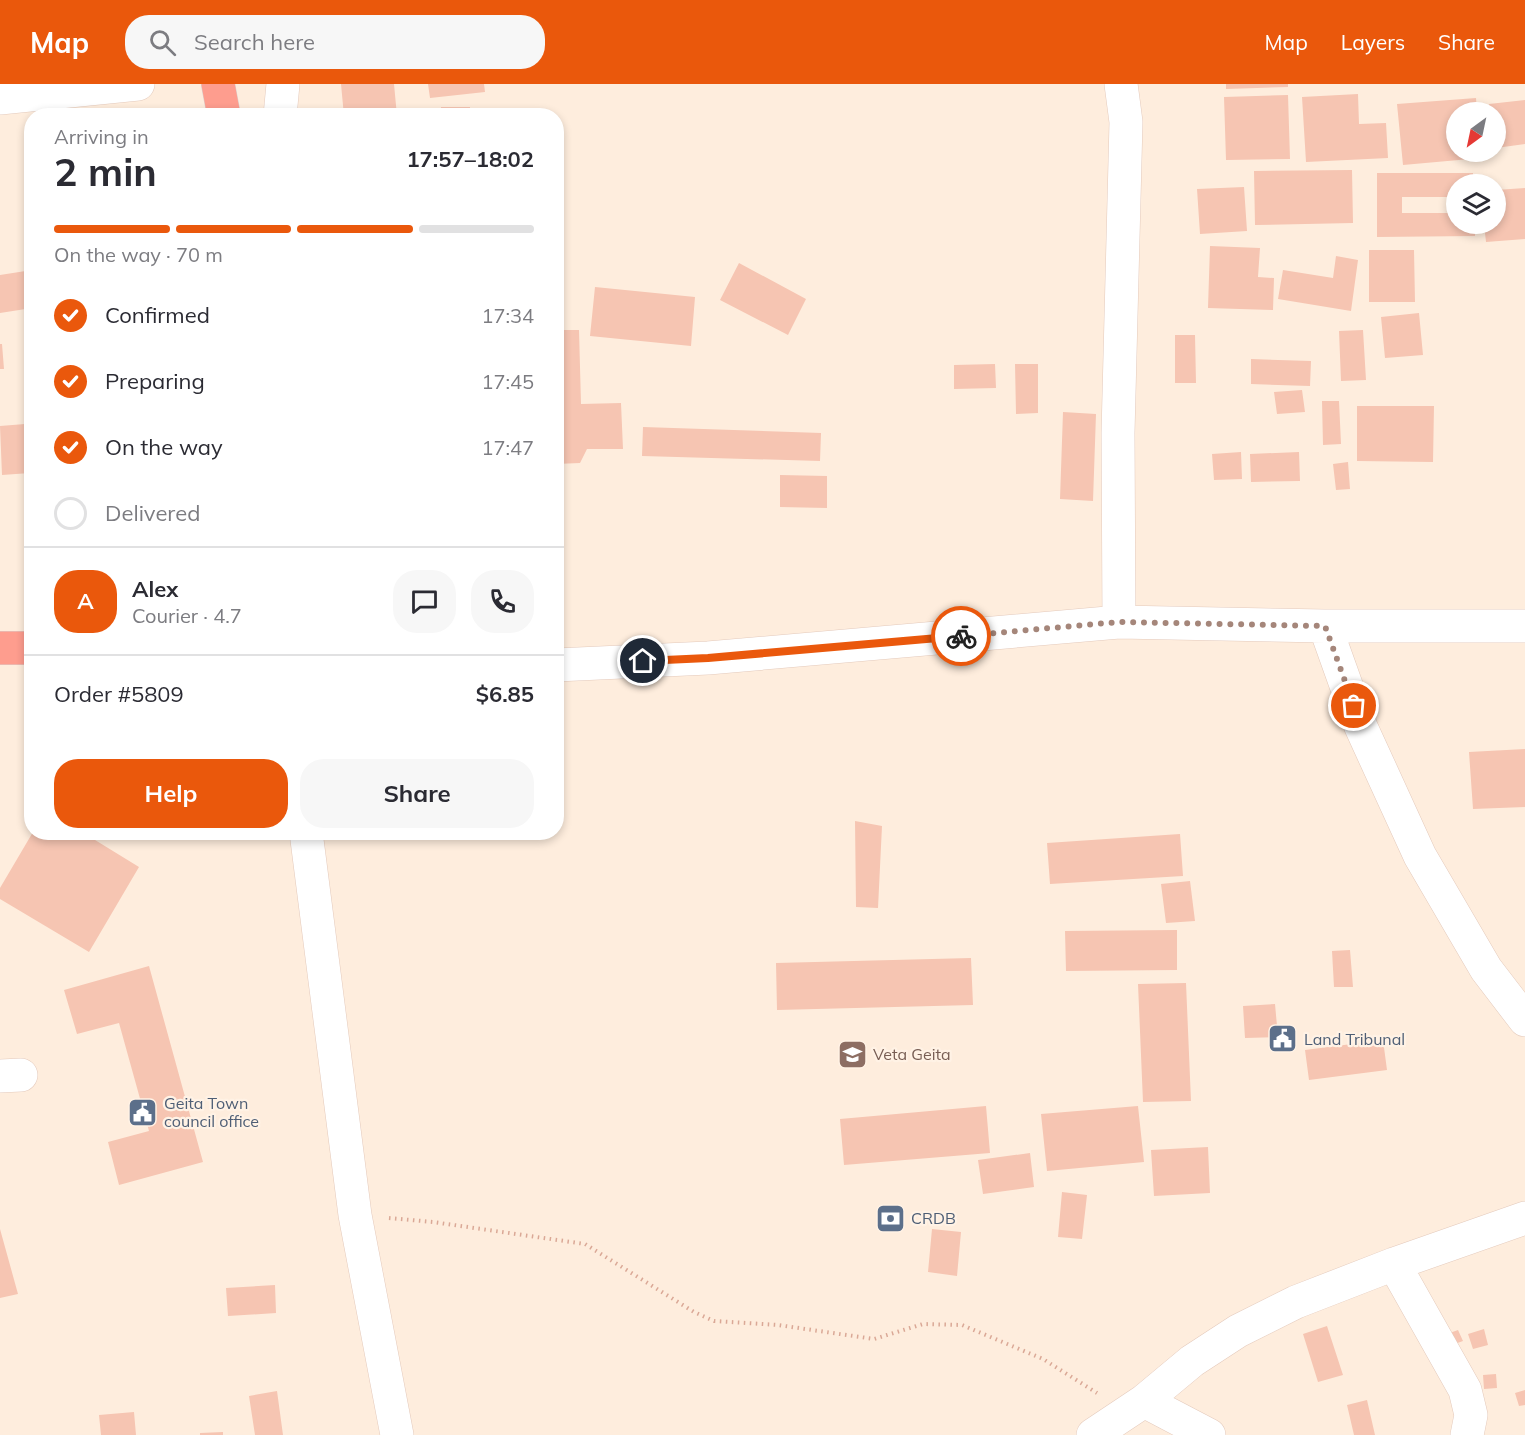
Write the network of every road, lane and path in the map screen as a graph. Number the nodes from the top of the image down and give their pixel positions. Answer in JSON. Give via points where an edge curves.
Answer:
{"nodes":[{"id":1,"x":138,"y":84,"type":"edge"},
{"id":2,"x":218,"y":84,"type":"edge"},
{"id":3,"x":283,"y":84,"type":"edge"},
{"id":4,"x":1121,"y":84,"type":"edge"},
{"id":5,"x":0,"y":98,"type":"edge"},
{"id":6,"x":222,"y":108,"type":"edge"},
{"id":7,"x":281,"y":108,"type":"edge"},
{"id":8,"x":1119,"y":622,"type":"junction"},
{"id":9,"x":1325,"y":626,"type":"junction"},
{"id":10,"x":1525,"y":626,"type":"edge"},
{"id":11,"x":0,"y":648,"type":"edge"},
{"id":12,"x":24,"y":648,"type":"edge"},
{"id":13,"x":564,"y":665,"type":"edge"},
{"id":14,"x":307,"y":840,"type":"edge"},
{"id":15,"x":1525,"y":1020,"type":"edge"},
{"id":16,"x":355,"y":1215,"type":"junction"},
{"id":17,"x":1525,"y":1218,"type":"edge"},
{"id":18,"x":1394,"y":1264,"type":"junction"},
{"id":19,"x":1136,"y":1407,"type":"junction"},
{"id":20,"x":397,"y":1435,"type":"edge"},
{"id":21,"x":1093,"y":1435,"type":"edge"},
{"id":22,"x":1209,"y":1435,"type":"edge"},
{"id":23,"x":1467,"y":1435,"type":"edge"}],
"edges":[{"from":1,"to":5,"type":"street"},
{"from":2,"to":6,"type":"highway"},
{"from":3,"to":7,"type":"street"},
{"from":4,"to":8,"type":"street","via":[[1126,122],[1118,434]]},
{"from":8,"to":9,"type":"street"},
{"from":8,"to":13,"type":"street","via":[[708,658]]},
{"from":9,"to":10,"type":"street"},
{"from":9,"to":15,"type":"street","via":[[1361,727],[1420,856],[1486,969]]},
{"from":11,"to":12,"type":"highway"},
{"from":14,"to":16,"type":"street"},
{"from":16,"to":19,"type":"path","via":[[585,1244],[714,1321],[778,1325],[874,1339],[923,1324],[962,1324],[1043,1359]]},
{"from":16,"to":20,"type":"street"},
{"from":17,"to":18,"type":"street"},
{"from":18,"to":19,"type":"street","via":[[1296,1302],[1238,1331],[1192,1361]]},
{"from":18,"to":23,"type":"street","via":[[1465,1390],[1471,1415]]},
{"from":19,"to":21,"type":"street"},
{"from":19,"to":22,"type":"street"}]}
